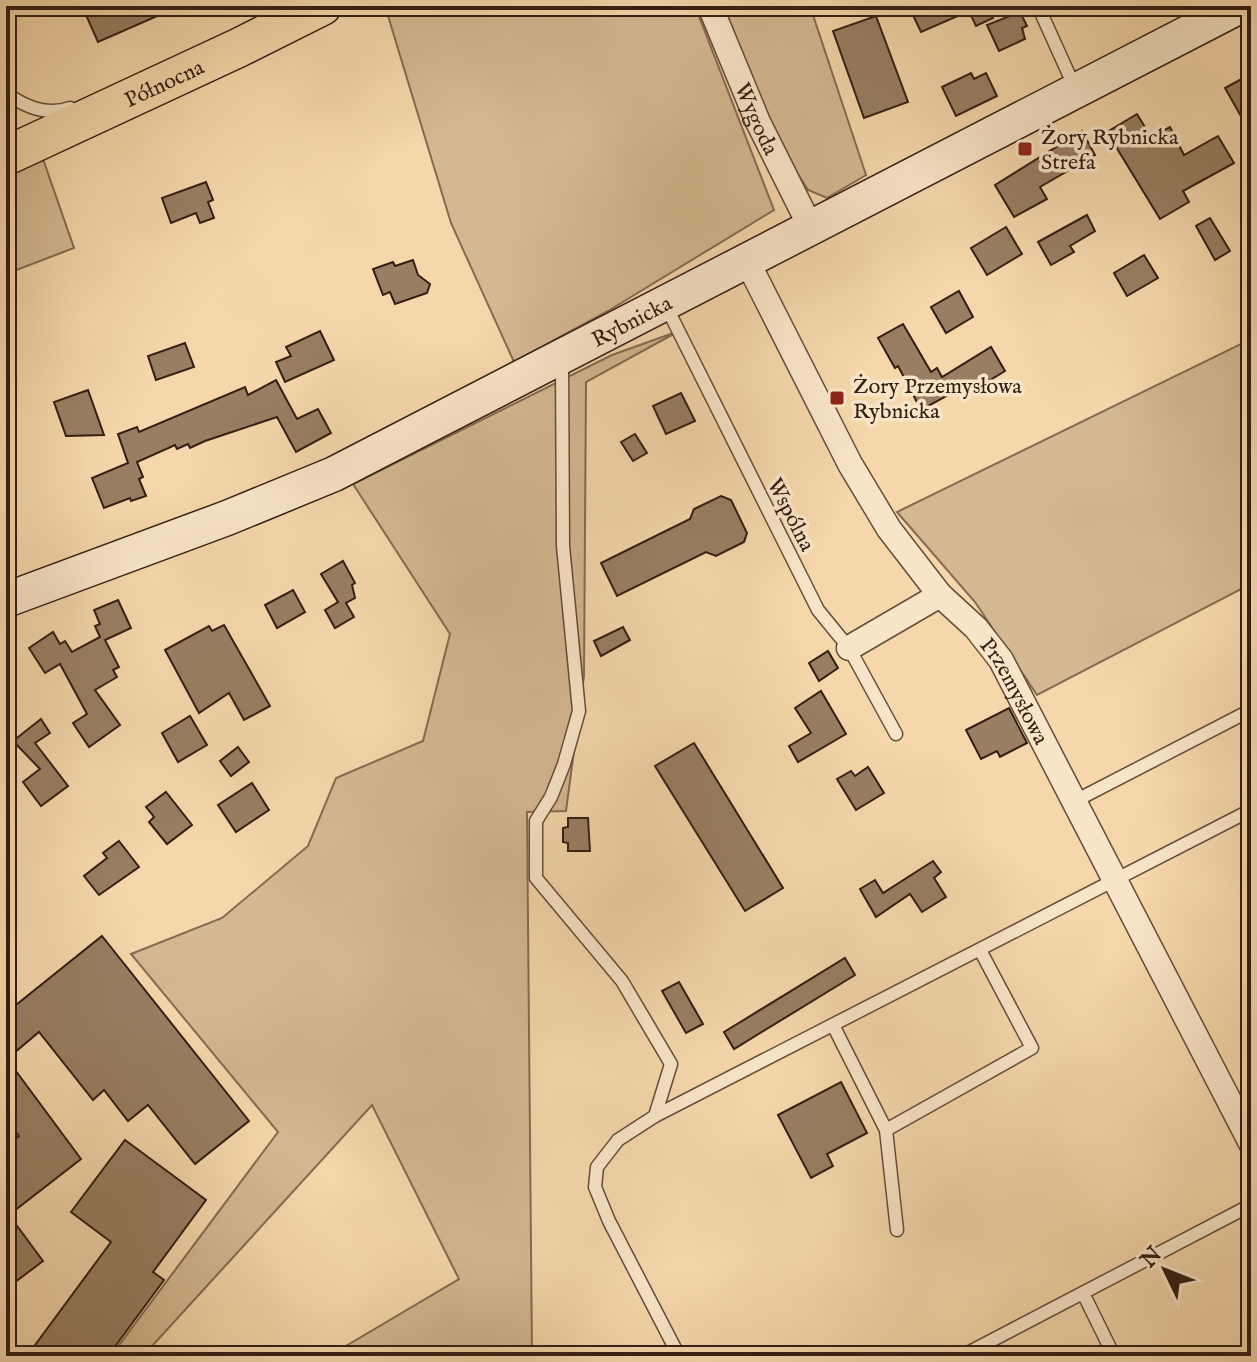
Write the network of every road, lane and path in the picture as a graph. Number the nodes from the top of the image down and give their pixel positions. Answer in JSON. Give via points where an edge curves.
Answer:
{"nodes":[{"id":1,"x":322,"y":6,"type":"edge"},
{"id":2,"x":710,"y":6,"type":"edge"},
{"id":3,"x":1038,"y":6,"type":"edge"},
{"id":4,"x":1240,"y":6,"type":"edge"},
{"id":5,"x":1076,"y":91,"type":"junction"},
{"id":6,"x":6,"y":93,"type":"edge"},
{"id":7,"x":105,"y":100,"type":"junction"},
{"id":8,"x":6,"y":156,"type":"edge"},
{"id":9,"x":811,"y":228,"type":"junction"},
{"id":10,"x":747,"y":261,"type":"junction"},
{"id":11,"x":665,"y":304,"type":"junction"},
{"id":12,"x":562,"y":358,"type":"junction"},
{"id":13,"x":940,"y":595,"type":"junction"},
{"id":14,"x":6,"y":600,"type":"edge"},
{"id":15,"x":849,"y":648,"type":"junction"},
{"id":16,"x":1251,"y":710,"type":"edge"},
{"id":17,"x":896,"y":734,"type":"dead end"},
{"id":18,"x":1075,"y":801,"type":"junction"},
{"id":19,"x":1251,"y":810,"type":"edge"},
{"id":20,"x":1117,"y":880,"type":"junction"},
{"id":21,"x":980,"y":950,"type":"junction"},
{"id":22,"x":833,"y":1025,"type":"junction"},
{"id":23,"x":655,"y":1116,"type":"junction"},
{"id":24,"x":886,"y":1130,"type":"junction"},
{"id":25,"x":1251,"y":1143,"type":"edge"},
{"id":26,"x":1251,"y":1205,"type":"edge"},
{"id":27,"x":897,"y":1230,"type":"dead end"},
{"id":28,"x":1083,"y":1293,"type":"junction"},
{"id":29,"x":679,"y":1356,"type":"edge"},
{"id":30,"x":962,"y":1356,"type":"edge"},
{"id":31,"x":1114,"y":1356,"type":"edge"}],
"edges":[{"from":1,"to":7,"type":"main road","name":"Północna"},
{"from":2,"to":9,"type":"street","name":"Wygoda","via":[[758,122]]},
{"from":3,"to":5,"type":"lane"},
{"from":4,"to":5,"type":"street","name":"Rybnicka"},
{"from":5,"to":9,"type":"street","name":"Rybnicka"},
{"from":6,"to":7,"type":"lane","via":[[46,112]]},
{"from":7,"to":8,"type":"main road","name":"Północna"},
{"from":9,"to":10,"type":"street","name":"Rybnicka"},
{"from":10,"to":11,"type":"street","name":"Rybnicka"},
{"from":10,"to":13,"type":"street","name":"Przemysłowa","via":[[850,464],[889,529]]},
{"from":11,"to":12,"type":"street","name":"Rybnicka"},
{"from":11,"to":15,"type":"lane","name":"Wspólna","via":[[818,610]]},
{"from":12,"to":14,"type":"street","name":"Rybnicka","via":[[334,474]]},
{"from":12,"to":23,"type":"lane","via":[[563,546],[579,711],[564,764],[536,821],[536,878],[622,981],[671,1064]]},
{"from":13,"to":15,"type":"street"},
{"from":13,"to":18,"type":"street","name":"Przemysłowa","via":[[1001,660]]},
{"from":15,"to":17,"type":"lane","name":"Wspólna"},
{"from":16,"to":18,"type":"lane"},
{"from":18,"to":20,"type":"street","name":"Przemysłowa"},
{"from":19,"to":20,"type":"lane"},
{"from":20,"to":21,"type":"lane"},
{"from":20,"to":25,"type":"street","name":"Przemysłowa"},
{"from":21,"to":22,"type":"lane"},
{"from":21,"to":24,"type":"lane","via":[[1032,1048]]},
{"from":22,"to":23,"type":"lane"},
{"from":22,"to":24,"type":"lane"},
{"from":23,"to":29,"type":"lane","via":[[618,1140],[597,1167],[595,1187]]},
{"from":24,"to":27,"type":"lane"},
{"from":26,"to":28,"type":"lane"},
{"from":28,"to":30,"type":"lane"},
{"from":28,"to":31,"type":"lane"}]}
